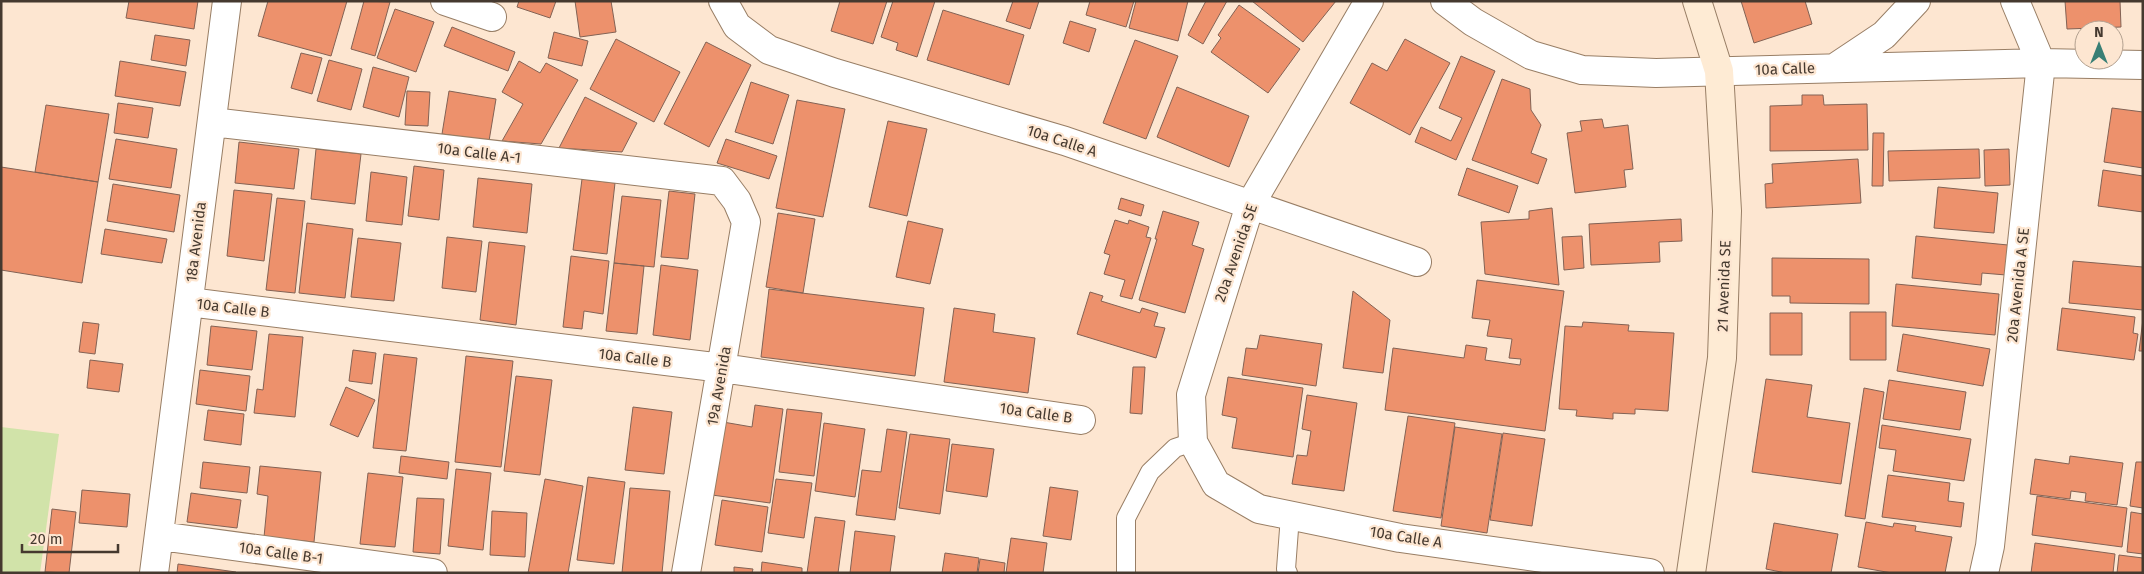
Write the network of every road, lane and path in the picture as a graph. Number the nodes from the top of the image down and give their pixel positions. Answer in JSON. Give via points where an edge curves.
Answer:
{"nodes":[{"id":1,"x":227,"y":1,"type":"edge"},
{"id":2,"x":723,"y":1,"type":"edge"},
{"id":3,"x":1369,"y":1,"type":"edge"},
{"id":4,"x":1445,"y":1,"type":"edge"},
{"id":5,"x":1697,"y":1,"type":"edge"},
{"id":6,"x":1916,"y":1,"type":"edge"},
{"id":7,"x":2015,"y":1,"type":"edge"},
{"id":8,"x":452,"y":2,"type":"edge"},
{"id":9,"x":492,"y":16,"type":"dead end"},
{"id":10,"x":2041,"y":63,"type":"junction"},
{"id":11,"x":2143,"y":66,"type":"edge"},
{"id":12,"x":1836,"y":68,"type":"junction"},
{"id":13,"x":1719,"y":71,"type":"junction"},
{"id":14,"x":212,"y":122,"type":"junction"},
{"id":15,"x":738,"y":201,"type":"joint"},
{"id":16,"x":1250,"y":205,"type":"junction"},
{"id":17,"x":1417,"y":262,"type":"dead end"},
{"id":18,"x":189,"y":302,"type":"junction"},
{"id":19,"x":722,"y":368,"type":"junction"},
{"id":20,"x":1081,"y":420,"type":"dead end"},
{"id":21,"x":1193,"y":442,"type":"junction"},
{"id":22,"x":1290,"y":516,"type":"junction"},
{"id":23,"x":160,"y":536,"type":"junction"},
{"id":24,"x":154,"y":573,"type":"edge"},
{"id":25,"x":432,"y":573,"type":"edge"},
{"id":26,"x":686,"y":573,"type":"edge"},
{"id":27,"x":1126,"y":573,"type":"edge"},
{"id":28,"x":1288,"y":573,"type":"edge"},
{"id":29,"x":1650,"y":573,"type":"edge"},
{"id":30,"x":1691,"y":573,"type":"edge"},
{"id":31,"x":1984,"y":573,"type":"edge"}],
"edges":[{"from":1,"to":14,"type":"street","name":"18a Avenida"},
{"from":2,"to":16,"type":"street","name":"10a Calle A","via":[[737,26],[769,50],[835,73],[1065,141]]},
{"from":3,"to":16,"type":"street","name":"20a Avenida SE"},
{"from":4,"to":13,"type":"street","name":"10a Calle","via":[[1531,55],[1582,70]]},
{"from":5,"to":13,"type":"street","name":"21 Avenida SE"},
{"from":6,"to":12,"type":"street","via":[[1884,35]]},
{"from":7,"to":10,"type":"street","name":"20a Avenida A SE"},
{"from":8,"to":9,"type":"street"},
{"from":10,"to":11,"type":"street","name":"10a Calle"},
{"from":10,"to":12,"type":"street","name":"10a Calle"},
{"from":10,"to":31,"type":"street","name":"20a Avenida A SE","via":[[1990,546]]},
{"from":12,"to":13,"type":"street","name":"10a Calle"},
{"from":13,"to":30,"type":"street","name":"21 Avenida SE","via":[[1727,211],[1722,358]]},
{"from":14,"to":15,"type":"street","name":"10a Calle A-1","via":[[722,181]]},
{"from":14,"to":18,"type":"street","name":"18a Avenida"},
{"from":15,"to":19,"type":"street","name":"19a Avenida","via":[[746,222]]},
{"from":16,"to":17,"type":"street","name":"10a Calle A"},
{"from":16,"to":21,"type":"street","name":"20a Avenida SE","via":[[1191,395]]},
{"from":18,"to":19,"type":"street","name":"10a Calle B"},
{"from":18,"to":23,"type":"street","name":"18a Avenida"},
{"from":19,"to":20,"type":"street","name":"10a Calle B"},
{"from":19,"to":26,"type":"street","name":"19a Avenida"},
{"from":21,"to":22,"type":"street","name":"10a Calle A","via":[[1216,484],[1259,509]]},
{"from":21,"to":27,"type":"lane","via":[[1175,448],[1150,472],[1126,518]]},
{"from":22,"to":28,"type":"lane"},
{"from":22,"to":29,"type":"street","name":"10a Calle A","via":[[1400,538]]},
{"from":23,"to":24,"type":"street","name":"18a Avenida"},
{"from":23,"to":25,"type":"street","name":"10a Calle B-1"}]}
